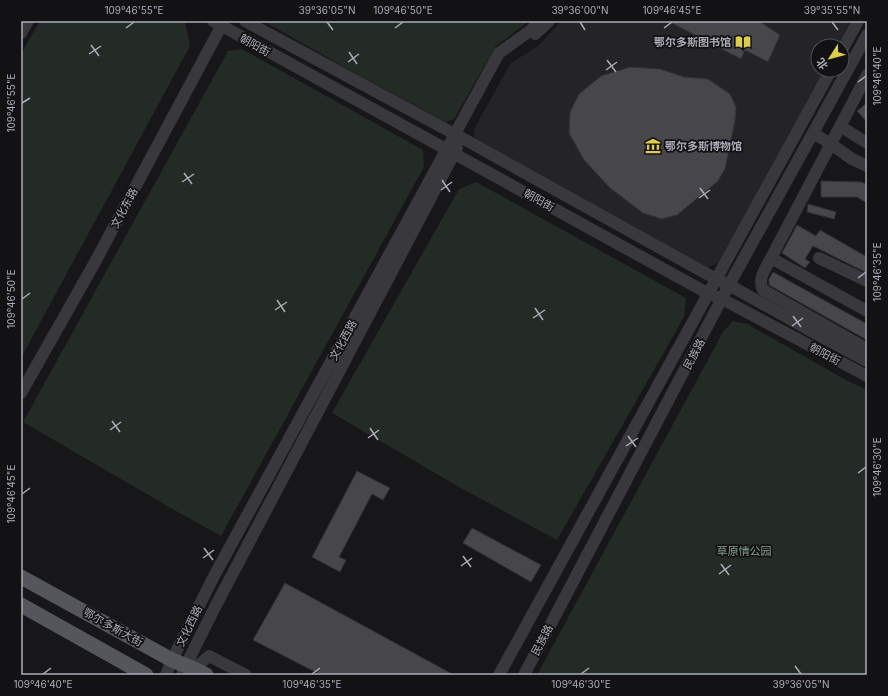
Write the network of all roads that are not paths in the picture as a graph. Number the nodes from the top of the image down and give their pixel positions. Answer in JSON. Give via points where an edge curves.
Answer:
{"nodes":[{"id":1,"x":28,"y":21,"type":"edge"},
{"id":2,"x":245,"y":21,"type":"edge"},
{"id":3,"x":539,"y":21,"type":"edge"},
{"id":4,"x":549,"y":21,"type":"edge"},
{"id":5,"x":858,"y":21,"type":"edge"},
{"id":6,"x":218,"y":22,"type":"edge"},
{"id":7,"x":21,"y":33,"type":"edge"},
{"id":8,"x":867,"y":35,"type":"edge"},
{"id":9,"x":849,"y":38,"type":"edge"},
{"id":10,"x":827,"y":78,"type":"edge"},
{"id":11,"x":865,"y":82,"type":"edge"},
{"id":12,"x":840,"y":126,"type":"junction"},
{"id":13,"x":813,"y":133,"type":"junction"},
{"id":14,"x":458,"y":137,"type":"junction"},
{"id":15,"x":867,"y":142,"type":"edge"},
{"id":16,"x":831,"y":144,"type":"junction"},
{"id":17,"x":450,"y":152,"type":"junction"},
{"id":18,"x":867,"y":166,"type":"edge"},
{"id":19,"x":771,"y":258,"type":"junction"},
{"id":20,"x":819,"y":258,"type":"dead end"},
{"id":21,"x":716,"y":279,"type":"junction"},
{"id":22,"x":867,"y":281,"type":"edge"},
{"id":23,"x":729,"y":285,"type":"junction"},
{"id":24,"x":709,"y":294,"type":"junction"},
{"id":25,"x":722,"y":299,"type":"junction"},
{"id":26,"x":867,"y":312,"type":"edge"},
{"id":27,"x":867,"y":349,"type":"edge"},
{"id":28,"x":867,"y":361,"type":"edge"},
{"id":29,"x":867,"y":376,"type":"edge"},
{"id":30,"x":21,"y":379,"type":"edge"},
{"id":31,"x":21,"y":393,"type":"edge"},
{"id":32,"x":21,"y":576,"type":"edge"},
{"id":33,"x":21,"y":606,"type":"edge"},
{"id":34,"x":188,"y":669,"type":"edge"},
{"id":35,"x":146,"y":675,"type":"edge"},
{"id":36,"x":166,"y":675,"type":"edge"},
{"id":37,"x":246,"y":675,"type":"edge"},
{"id":38,"x":499,"y":675,"type":"edge"},
{"id":39,"x":524,"y":675,"type":"edge"}],
"edges":[{"from":1,"to":7,"type":"street"},
{"from":2,"to":14,"type":"street","name":"朝阳街"},
{"from":3,"to":14,"type":"street","name":"文化西路","via":[[500,53]]},
{"from":4,"to":14,"type":"street","name":"文化西路","via":[[506,58]]},
{"from":5,"to":9,"type":"street"},
{"from":6,"to":17,"type":"street","name":"朝阳街"},
{"from":6,"to":30,"type":"street","name":"文化东路"},
{"from":6,"to":31,"type":"street","name":"文化东路","via":[[94,264]]},
{"from":8,"to":13,"type":"street","name":"民族路"},
{"from":10,"to":21,"type":"street","name":"民族路"},
{"from":11,"to":12,"type":"street"},
{"from":12,"to":15,"type":"street"},
{"from":12,"to":16,"type":"street"},
{"from":13,"to":16,"type":"street"},
{"from":13,"to":23,"type":"street","name":"民族路"},
{"from":14,"to":17,"type":"street","name":"文化西路"},
{"from":14,"to":21,"type":"street","name":"朝阳街"},
{"from":16,"to":18,"type":"street"},
{"from":16,"to":19,"type":"street"},
{"from":17,"to":24,"type":"street","name":"朝阳街"},
{"from":17,"to":34,"type":"street","name":"文化西路","via":[[214,609]]},
{"from":19,"to":26,"type":"street"},
{"from":19,"to":27,"type":"street","via":[[761,280],[763,290]]},
{"from":20,"to":22,"type":"street"},
{"from":21,"to":23,"type":"street","name":"朝阳街"},
{"from":21,"to":24,"type":"street","name":"民族路"},
{"from":23,"to":25,"type":"street","name":"民族路"},
{"from":23,"to":28,"type":"street","name":"朝阳街"},
{"from":24,"to":25,"type":"street","name":"朝阳街"},
{"from":24,"to":38,"type":"street","name":"民族路"},
{"from":25,"to":29,"type":"street","name":"朝阳街"},
{"from":25,"to":39,"type":"street","name":"民族路"},
{"from":32,"to":34,"type":"main road","name":"鄂尔多斯大街"},
{"from":33,"to":35,"type":"main road"},
{"from":34,"to":36,"type":"street","name":"文化西路"},
{"from":34,"to":37,"type":"street","via":[[209,656]]}]}
